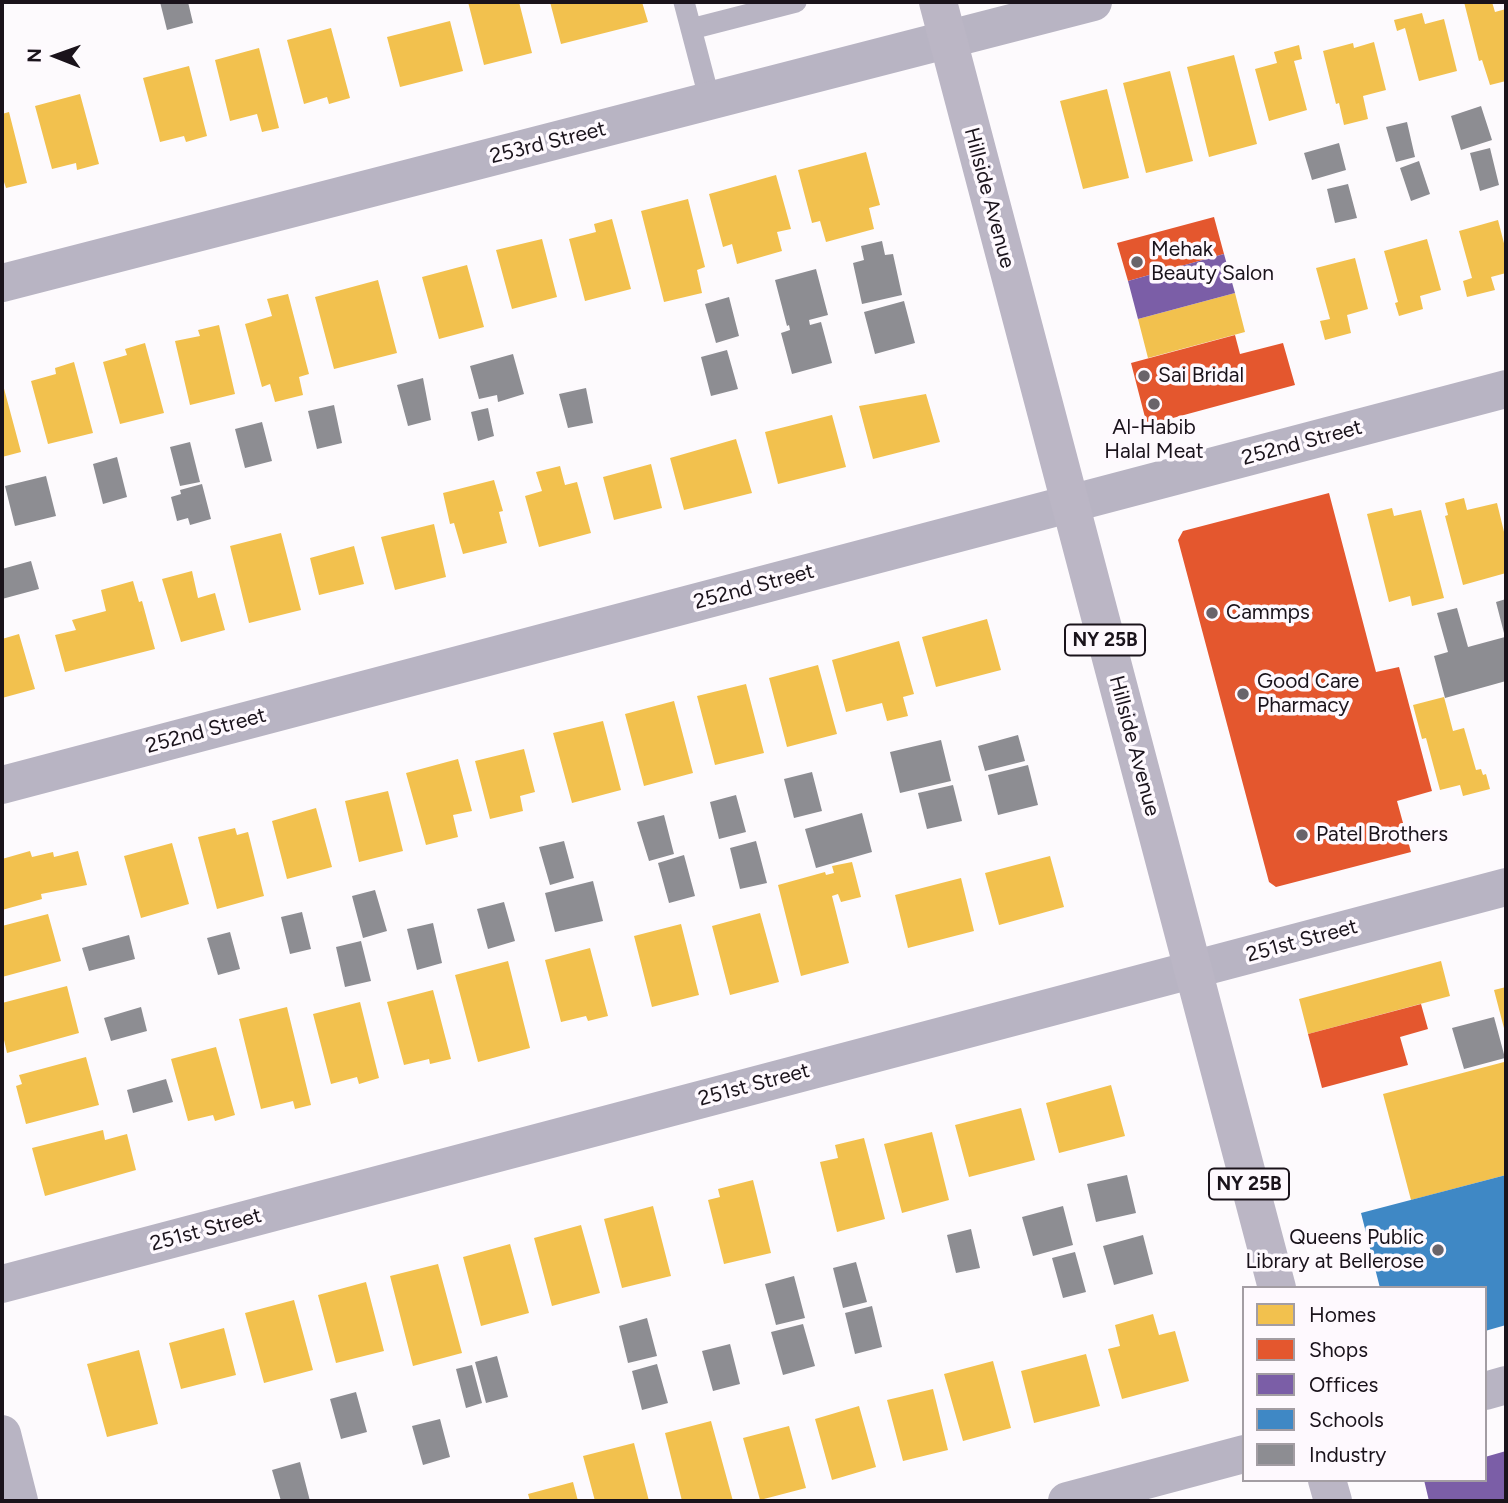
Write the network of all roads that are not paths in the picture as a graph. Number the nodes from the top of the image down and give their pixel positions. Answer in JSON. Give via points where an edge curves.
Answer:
{"nodes":[{"id":1,"x":684,"y":2,"type":"edge"},
{"id":2,"x":796,"y":2,"type":"edge"},
{"id":3,"x":938,"y":2,"type":"edge"},
{"id":4,"x":1093,"y":2,"type":"edge"},
{"id":5,"x":691,"y":29,"type":"junction"},
{"id":6,"x":948,"y":40,"type":"junction"},
{"id":7,"x":710,"y":101,"type":"junction"},
{"id":8,"x":2,"y":282,"type":"edge"},
{"id":9,"x":1506,"y":389,"type":"edge"},
{"id":10,"x":1070,"y":505,"type":"junction"},
{"id":11,"x":2,"y":785,"type":"edge"},
{"id":12,"x":1506,"y":887,"type":"edge"},
{"id":13,"x":1193,"y":970,"type":"junction"},
{"id":14,"x":2,"y":1284,"type":"edge"},
{"id":15,"x":1276,"y":1286,"type":"edge"},
{"id":16,"x":1506,"y":1385,"type":"edge"},
{"id":17,"x":1487,"y":1390,"type":"edge"},
{"id":18,"x":2,"y":1434,"type":"edge"},
{"id":19,"x":1242,"y":1455,"type":"edge"},
{"id":20,"x":1328,"y":1482,"type":"edge"},
{"id":21,"x":19,"y":1501,"type":"edge"},
{"id":22,"x":1067,"y":1501,"type":"edge"},
{"id":23,"x":1333,"y":1501,"type":"edge"}],
"edges":[{"from":1,"to":5,"type":"lane"},
{"from":2,"to":5,"type":"lane"},
{"from":3,"to":6,"type":"main road","name":"Hillside Avenue","number":"NY 25B"},
{"from":4,"to":6,"type":"street","name":"253rd Street"},
{"from":5,"to":7,"type":"lane"},
{"from":6,"to":7,"type":"street","name":"253rd Street"},
{"from":6,"to":10,"type":"main road","name":"Hillside Avenue","number":"NY 25B"},
{"from":7,"to":8,"type":"street","name":"253rd Street"},
{"from":9,"to":10,"type":"street","name":"252nd Street"},
{"from":10,"to":11,"type":"street","name":"252nd Street"},
{"from":10,"to":13,"type":"main road","name":"Hillside Avenue","number":"NY 25B"},
{"from":12,"to":13,"type":"street","name":"251st Street"},
{"from":13,"to":14,"type":"street","name":"251st Street"},
{"from":13,"to":15,"type":"main road","name":"Hillside Avenue","number":"NY 25B"},
{"from":16,"to":17,"type":"street"},
{"from":18,"to":21,"type":"street"},
{"from":19,"to":22,"type":"street"},
{"from":20,"to":23,"type":"main road"}]}
